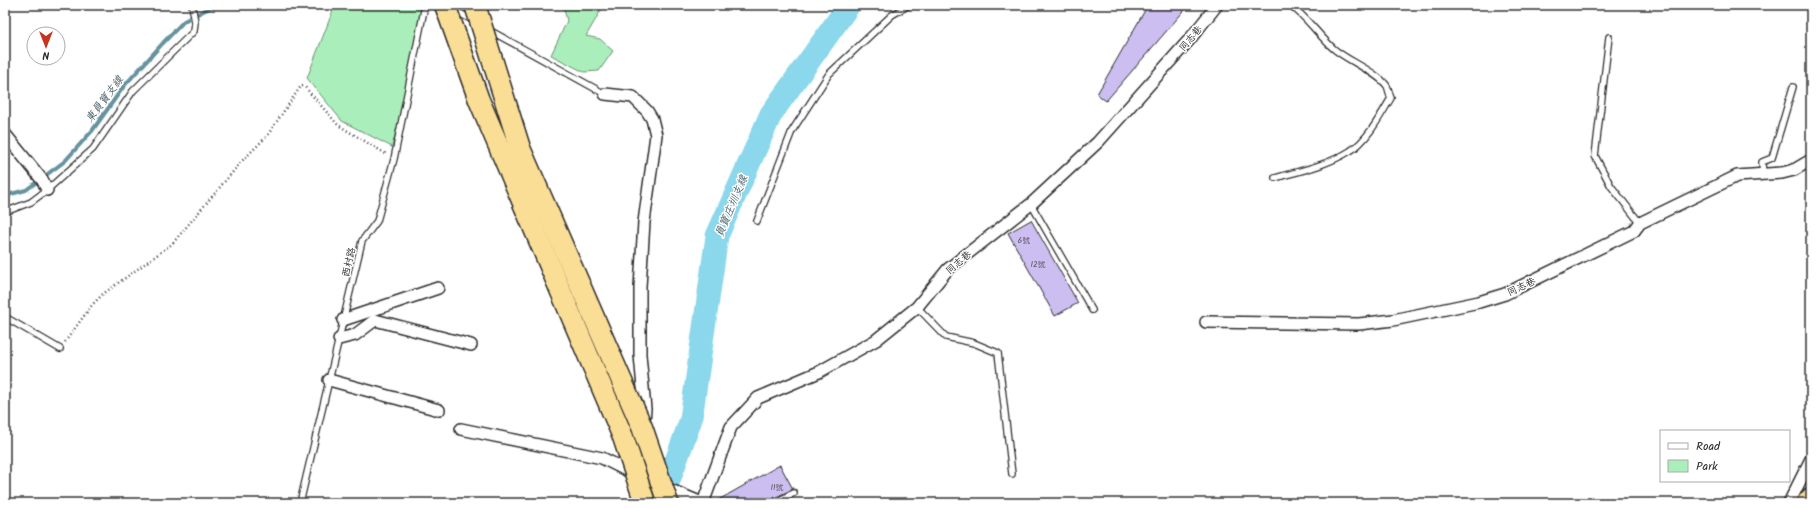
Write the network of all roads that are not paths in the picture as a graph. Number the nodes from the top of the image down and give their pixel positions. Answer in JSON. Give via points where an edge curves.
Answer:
{"nodes":[{"id":1,"x":425,"y":5,"type":"edge"},
{"id":2,"x":445,"y":5,"type":"edge"},
{"id":3,"x":475,"y":5,"type":"edge"},
{"id":4,"x":909,"y":5,"type":"edge"},
{"id":5,"x":1217,"y":5,"type":"edge"},
{"id":6,"x":1290,"y":5,"type":"edge"},
{"id":7,"x":193,"y":7,"type":"edge"},
{"id":8,"x":1609,"y":37,"type":"dead end"},
{"id":9,"x":1793,"y":87,"type":"dead end"},
{"id":10,"x":606,"y":94,"type":"joint"},
{"id":11,"x":5,"y":134,"type":"edge"},
{"id":12,"x":1811,"y":160,"type":"edge"},
{"id":13,"x":1763,"y":176,"type":"junction"},
{"id":14,"x":1275,"y":178,"type":"dead end"},
{"id":15,"x":47,"y":190,"type":"junction"},
{"id":16,"x":1031,"y":204,"type":"junction"},
{"id":17,"x":5,"y":212,"type":"edge"},
{"id":18,"x":757,"y":221,"type":"dead end"},
{"id":19,"x":1640,"y":223,"type":"junction"},
{"id":20,"x":438,"y":288,"type":"dead end"},
{"id":21,"x":918,"y":306,"type":"junction"},
{"id":22,"x":1092,"y":310,"type":"dead end"},
{"id":23,"x":5,"y":317,"type":"edge"},
{"id":24,"x":343,"y":320,"type":"junction"},
{"id":25,"x":1206,"y":322,"type":"dead end"},
{"id":26,"x":339,"y":339,"type":"junction"},
{"id":27,"x":471,"y":345,"type":"dead end"},
{"id":28,"x":60,"y":349,"type":"road end"},
{"id":29,"x":329,"y":380,"type":"junction"},
{"id":30,"x":439,"y":410,"type":"dead end"},
{"id":31,"x":461,"y":429,"type":"dead end"},
{"id":32,"x":1811,"y":459,"type":"edge"},
{"id":33,"x":1012,"y":474,"type":"dead end"},
{"id":34,"x":642,"y":478,"type":"junction"},
{"id":35,"x":794,"y":493,"type":"dead end"},
{"id":36,"x":1811,"y":498,"type":"edge"},
{"id":37,"x":300,"y":503,"type":"edge"},
{"id":38,"x":645,"y":503,"type":"edge"},
{"id":39,"x":668,"y":503,"type":"edge"},
{"id":40,"x":703,"y":503,"type":"edge"},
{"id":41,"x":774,"y":503,"type":"edge"},
{"id":42,"x":1789,"y":503,"type":"edge"},
{"id":43,"x":1807,"y":503,"type":"edge"}],
"edges":[{"from":1,"to":24,"type":"lane","name":"西村路","via":[[394,159],[377,221],[362,241]]},
{"from":2,"to":10,"type":"lane"},
{"from":2,"to":38,"type":"highway","bridge":true,"via":[[479,100],[623,437]]},
{"from":3,"to":39,"type":"highway","bridge":true,"via":[[520,148],[642,427]]},
{"from":4,"to":18,"type":"lane","via":[[892,15],[828,74],[792,131]]},
{"from":5,"to":16,"type":"street","name":"同志巷","via":[[1098,142]]},
{"from":6,"to":14,"type":"lane","via":[[1333,48],[1349,61],[1380,79],[1387,87],[1390,98],[1376,125],[1351,151],[1317,166]]},
{"from":7,"to":15,"type":"lane","via":[[194,30],[133,91],[93,149]]},
{"from":8,"to":19,"type":"lane","via":[[1595,156],[1611,186]]},
{"from":9,"to":13,"type":"lane","via":[[1772,158],[1762,162]]},
{"from":10,"to":34,"type":"street","via":[[633,97],[648,111],[656,135],[644,222],[640,287],[640,355],[645,410]]},
{"from":11,"to":15,"type":"street","via":[[43,181]]},
{"from":12,"to":13,"type":"street","name":"同志巷","via":[[1794,170]]},
{"from":13,"to":19,"type":"street","name":"同志巷","via":[[1738,176]]},
{"from":15,"to":17,"type":"lane","via":[[31,202]]},
{"from":16,"to":21,"type":"street","name":"同志巷","via":[[948,269]]},
{"from":16,"to":22,"type":"lane"},
{"from":19,"to":25,"type":"street","name":"同志巷","via":[[1634,232],[1505,294],[1479,302],[1393,320],[1359,324]]},
{"from":20,"to":24,"type":"street"},
{"from":21,"to":33,"type":"lane","via":[[946,337],[974,343],[998,353]]},
{"from":21,"to":40,"type":"street","name":"同志巷","via":[[876,340],[819,372],[758,398],[731,426]]},
{"from":23,"to":28,"type":"lane"},
{"from":24,"to":26,"type":"lane","name":"西村路"},
{"from":26,"to":27,"type":"street","via":[[355,335],[375,320]]},
{"from":26,"to":29,"type":"lane","name":"西村路"},
{"from":29,"to":30,"type":"street"},
{"from":29,"to":37,"type":"lane","name":"西村路"},
{"from":31,"to":34,"type":"street","via":[[602,458]]},
{"from":32,"to":42,"type":"street"},
{"from":34,"to":40,"type":"street"},
{"from":35,"to":41,"type":"lane"},
{"from":36,"to":43,"type":"highway"}]}
